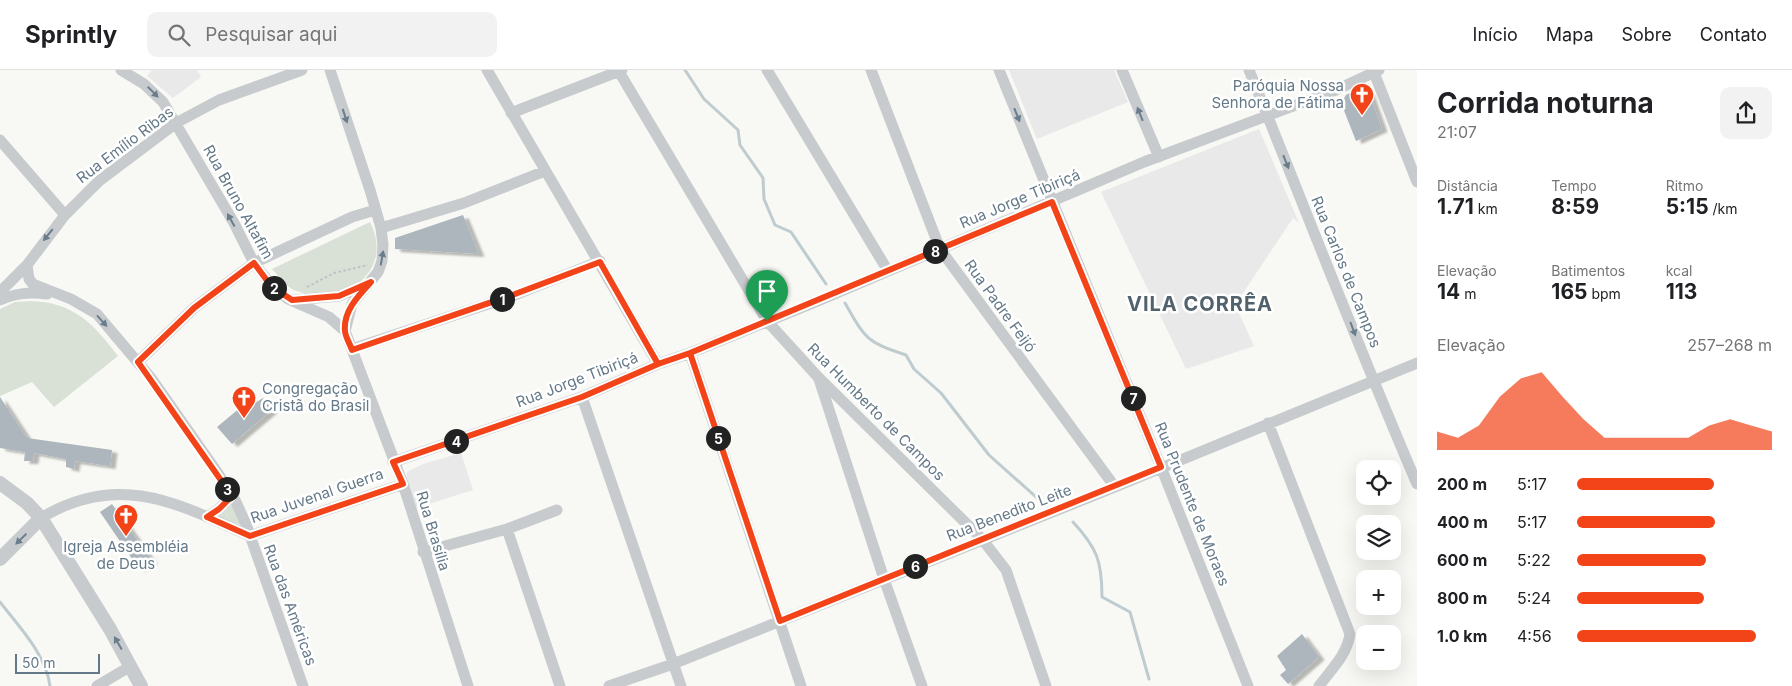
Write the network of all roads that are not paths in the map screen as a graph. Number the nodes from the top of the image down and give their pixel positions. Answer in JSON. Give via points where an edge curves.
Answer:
{"nodes":[{"id":1,"x":121,"y":70,"type":"edge"},
{"id":2,"x":302,"y":70,"type":"edge"},
{"id":3,"x":330,"y":70,"type":"edge"},
{"id":4,"x":487,"y":70,"type":"edge"},
{"id":5,"x":619,"y":70,"type":"edge"},
{"id":6,"x":767,"y":70,"type":"edge"},
{"id":7,"x":871,"y":70,"type":"edge"},
{"id":8,"x":999,"y":70,"type":"edge"},
{"id":9,"x":1122,"y":70,"type":"edge"},
{"id":10,"x":1249,"y":70,"type":"edge"},
{"id":11,"x":1375,"y":71,"type":"edge"},
{"id":12,"x":511,"y":113,"type":"junction"},
{"id":13,"x":1267,"y":117,"type":"junction"},
{"id":14,"x":176,"y":123,"type":"junction"},
{"id":15,"x":0,"y":140,"type":"edge"},
{"id":16,"x":1158,"y":157,"type":"junction"},
{"id":17,"x":545,"y":171,"type":"junction"},
{"id":18,"x":1417,"y":182,"type":"edge"},
{"id":19,"x":1052,"y":202,"type":"junction"},
{"id":20,"x":375,"y":210,"type":"junction"},
{"id":21,"x":65,"y":215,"type":"junction"},
{"id":22,"x":381,"y":228,"type":"junction"},
{"id":23,"x":940,"y":249,"type":"junction"},
{"id":24,"x":600,"y":262,"type":"junction"},
{"id":25,"x":254,"y":263,"type":"junction"},
{"id":26,"x":26,"y":265,"type":"junction"},
{"id":27,"x":888,"y":271,"type":"junction"},
{"id":28,"x":371,"y":282,"type":"junction"},
{"id":29,"x":0,"y":292,"type":"edge"},
{"id":30,"x":61,"y":295,"type":"junction"},
{"id":31,"x":0,"y":300,"type":"edge"},
{"id":32,"x":290,"y":300,"type":"junction"},
{"id":33,"x":767,"y":321,"type":"junction"},
{"id":34,"x":345,"y":331,"type":"junction"},
{"id":35,"x":352,"y":350,"type":"junction"},
{"id":36,"x":690,"y":353,"type":"junction"},
{"id":37,"x":138,"y":362,"type":"junction"},
{"id":38,"x":1417,"y":363,"type":"edge"},
{"id":39,"x":658,"y":364,"type":"junction"},
{"id":40,"x":818,"y":377,"type":"junction"},
{"id":41,"x":1373,"y":381,"type":"junction"},
{"id":42,"x":582,"y":397,"type":"junction"},
{"id":43,"x":1268,"y":423,"type":"junction"},
{"id":44,"x":393,"y":462,"type":"junction"},
{"id":45,"x":1161,"y":467,"type":"junction"},
{"id":46,"x":0,"y":483,"type":"edge"},
{"id":47,"x":403,"y":484,"type":"junction"},
{"id":48,"x":1417,"y":484,"type":"edge"},
{"id":49,"x":1114,"y":488,"type":"junction"},
{"id":50,"x":232,"y":496,"type":"junction"},
{"id":51,"x":557,"y":510,"type":"dead end"},
{"id":52,"x":207,"y":517,"type":"junction"},
{"id":53,"x":41,"y":518,"type":"junction"},
{"id":54,"x":507,"y":529,"type":"junction"},
{"id":55,"x":250,"y":536,"type":"junction"},
{"id":56,"x":982,"y":539,"type":"junction"},
{"id":57,"x":423,"y":552,"type":"junction"},
{"id":58,"x":0,"y":559,"type":"edge"},
{"id":59,"x":884,"y":579,"type":"junction"},
{"id":60,"x":780,"y":621,"type":"junction"},
{"id":61,"x":673,"y":664,"type":"junction"},
{"id":62,"x":131,"y":666,"type":"junction"},
{"id":63,"x":1248,"y":684,"type":"edge"},
{"id":64,"x":97,"y":686,"type":"edge"},
{"id":65,"x":141,"y":686,"type":"edge"},
{"id":66,"x":303,"y":686,"type":"edge"},
{"id":67,"x":468,"y":686,"type":"edge"},
{"id":68,"x":560,"y":686,"type":"edge"},
{"id":69,"x":609,"y":686,"type":"edge"},
{"id":70,"x":681,"y":686,"type":"edge"},
{"id":71,"x":801,"y":686,"type":"edge"},
{"id":72,"x":922,"y":686,"type":"edge"},
{"id":73,"x":1046,"y":686,"type":"edge"},
{"id":74,"x":1319,"y":686,"type":"edge"}],
"edges":[{"from":1,"to":14,"type":"street","name":"Rua Bruno Altafim","one_way":true,"via":[[144,84],[163,102]]},
{"from":2,"to":14,"type":"street","name":"Rua Emílio Ribas","via":[[219,100]]},
{"from":3,"to":20,"type":"street","one_way":true},
{"from":4,"to":12,"type":"street"},
{"from":5,"to":12,"type":"street"},
{"from":5,"to":33,"type":"street","name":"Rua Humberto de Campos"},
{"from":6,"to":27,"type":"street"},
{"from":7,"to":23,"type":"street","name":"Rua Padre Feijó"},
{"from":8,"to":19,"type":"street","name":"Rua Prudente de Moraes","one_way":true},
{"from":16,"to":9,"type":"street","one_way":true},
{"from":10,"to":13,"type":"street","name":"Rua Carlos de Campos"},
{"from":11,"to":13,"type":"street","name":"Rua Jorge Tibiriçá"},
{"from":11,"to":18,"type":"street"},
{"from":12,"to":17,"type":"street"},
{"from":13,"to":16,"type":"street","name":"Rua Jorge Tibiriçá"},
{"from":13,"to":41,"type":"street","name":"Rua Carlos de Campos","one_way":true},
{"from":14,"to":21,"type":"street","name":"Rua Emílio Ribas","via":[[99,181]]},
{"from":25,"to":14,"type":"street","name":"Rua Bruno Altafim","one_way":true},
{"from":15,"to":21,"type":"street"},
{"from":16,"to":19,"type":"street","name":"Rua Jorge Tibiriçá"},
{"from":17,"to":22,"type":"street","via":[[464,203]]},
{"from":17,"to":24,"type":"street"},
{"from":19,"to":23,"type":"street","name":"Rua Jorge Tibiriçá"},
{"from":19,"to":45,"type":"street","name":"Rua Prudente de Moraes"},
{"from":20,"to":22,"type":"street"},
{"from":20,"to":25,"type":"street","via":[[352,217]]},
{"from":21,"to":26,"type":"street","name":"Rua Emílio Ribas","one_way":true},
{"from":28,"to":22,"type":"street","one_way":true,"via":[[382,261]]},
{"from":23,"to":27,"type":"street","name":"Rua Jorge Tibiriçá"},
{"from":23,"to":49,"type":"street","name":"Rua Padre Feijó"},
{"from":24,"to":35,"type":"street"},
{"from":24,"to":39,"type":"street"},
{"from":25,"to":32,"type":"street","name":"Rua Bruno Altafim","via":[[271,286]]},
{"from":25,"to":37,"type":"street","via":[[194,308]]},
{"from":26,"to":29,"type":"street","name":"Rua Emílio Ribas"},
{"from":26,"to":30,"type":"street","name":"Rua das Américas","via":[[33,284]]},
{"from":27,"to":33,"type":"street","name":"Rua Jorge Tibiriçá"},
{"from":28,"to":32,"type":"street","via":[[339,296]]},
{"from":28,"to":34,"type":"street","via":[[352,304]]},
{"from":30,"to":31,"type":"street","via":[[30,292]]},
{"from":30,"to":37,"type":"street","name":"Rua das Américas","one_way":true,"via":[[97,314]]},
{"from":32,"to":34,"type":"street","name":"Rua Bruno Altafim","via":[[329,317]]},
{"from":33,"to":36,"type":"street","name":"Rua Jorge Tibiriçá"},
{"from":33,"to":40,"type":"street","name":"Rua Humberto de Campos"},
{"from":34,"to":35,"type":"street","name":"Rua Brasília"},
{"from":35,"to":44,"type":"street","name":"Rua Brasília"},
{"from":36,"to":39,"type":"street","name":"Rua Jorge Tibiriçá"},
{"from":36,"to":60,"type":"street"},
{"from":37,"to":50,"type":"street","name":"Rua das Américas"},
{"from":38,"to":41,"type":"street","name":"Rua Benedito Leite"},
{"from":39,"to":42,"type":"street","name":"Rua Jorge Tibiriçá"},
{"from":40,"to":56,"type":"street","name":"Rua Humberto de Campos"},
{"from":40,"to":59,"type":"street"},
{"from":41,"to":43,"type":"street","name":"Rua Benedito Leite"},
{"from":41,"to":48,"type":"street","name":"Rua Carlos de Campos"},
{"from":42,"to":44,"type":"street","name":"Rua Jorge Tibiriçá"},
{"from":42,"to":61,"type":"street"},
{"from":43,"to":45,"type":"street","name":"Rua Benedito Leite"},
{"from":43,"to":74,"type":"street","via":[[1350,634],[1344,654]]},
{"from":44,"to":47,"type":"street","name":"Rua Brasília"},
{"from":45,"to":49,"type":"street","name":"Rua Benedito Leite"},
{"from":45,"to":63,"type":"street","name":"Rua Prudente de Moraes"},
{"from":46,"to":53,"type":"street"},
{"from":47,"to":55,"type":"street","name":"Rua Juvenal Guerra"},
{"from":47,"to":57,"type":"street","name":"Rua Brasília"},
{"from":49,"to":56,"type":"street","name":"Rua Benedito Leite"},
{"from":50,"to":52,"type":"street"},
{"from":50,"to":55,"type":"street","name":"Rua das Américas"},
{"from":51,"to":54,"type":"street"},
{"from":52,"to":53,"type":"street","name":"Rua Juvenal Guerra","via":[[165,500],[113,494],[62,507]]},
{"from":52,"to":55,"type":"street","name":"Rua Juvenal Guerra"},
{"from":53,"to":58,"type":"street","name":"Rua Juvenal Guerra","one_way":true},
{"from":62,"to":53,"type":"street","one_way":true},
{"from":54,"to":57,"type":"street"},
{"from":54,"to":68,"type":"street"},
{"from":55,"to":66,"type":"street","name":"Rua das Américas"},
{"from":56,"to":59,"type":"street","name":"Rua Benedito Leite"},
{"from":56,"to":73,"type":"street","name":"Rua Humberto de Campos","via":[[1006,570]]},
{"from":57,"to":67,"type":"street","name":"Rua Brasília"},
{"from":59,"to":60,"type":"street","name":"Rua Benedito Leite"},
{"from":59,"to":72,"type":"street"},
{"from":60,"to":61,"type":"street","name":"Rua Benedito Leite"},
{"from":60,"to":71,"type":"street"},
{"from":61,"to":69,"type":"street","name":"Rua Benedito Leite"},
{"from":61,"to":70,"type":"street"},
{"from":62,"to":64,"type":"street"},
{"from":62,"to":65,"type":"street"}]}
